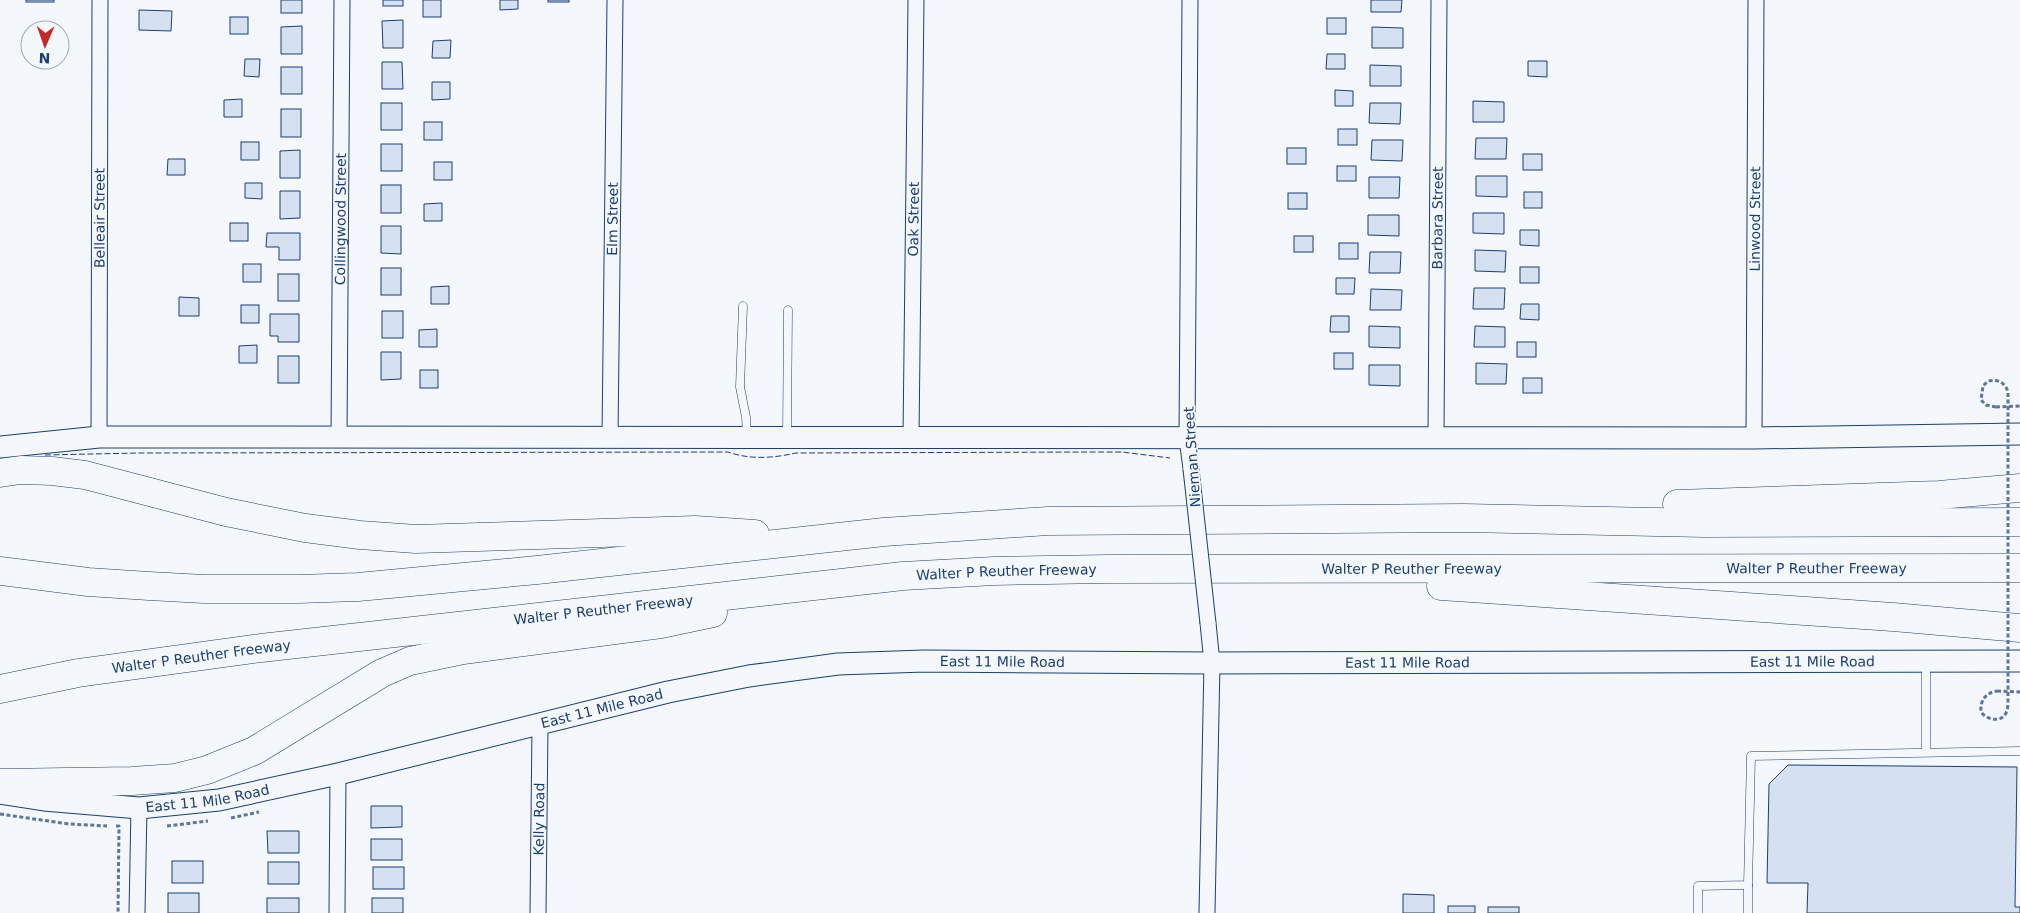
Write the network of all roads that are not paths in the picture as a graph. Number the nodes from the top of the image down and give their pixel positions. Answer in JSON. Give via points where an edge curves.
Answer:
{"nodes":[{"id":1,"x":100,"y":0,"type":"edge"},
{"id":2,"x":342,"y":0,"type":"edge"},
{"id":3,"x":616,"y":0,"type":"edge"},
{"id":4,"x":916,"y":0,"type":"edge"},
{"id":5,"x":1190,"y":0,"type":"edge"},
{"id":6,"x":1439,"y":0,"type":"edge"},
{"id":7,"x":1756,"y":0,"type":"edge"},
{"id":8,"x":743,"y":306,"type":"dead end"},
{"id":9,"x":788,"y":310,"type":"dead end"},
{"id":10,"x":2020,"y":434,"type":"edge"},
{"id":11,"x":747,"y":437,"type":"junction"},
{"id":12,"x":787,"y":437,"type":"junction"},
{"id":13,"x":1436,"y":437,"type":"junction"},
{"id":14,"x":99,"y":438,"type":"junction"},
{"id":15,"x":339,"y":438,"type":"junction"},
{"id":16,"x":610,"y":438,"type":"junction"},
{"id":17,"x":911,"y":438,"type":"junction"},
{"id":18,"x":1187,"y":438,"type":"junction"},
{"id":19,"x":1754,"y":438,"type":"junction"},
{"id":20,"x":0,"y":447,"type":"edge"},
{"id":21,"x":0,"y":473,"type":"edge"},
{"id":22,"x":2020,"y":488,"type":"edge"},
{"id":23,"x":1541,"y":519,"type":"junction"},
{"id":24,"x":2020,"y":522,"type":"edge"},
{"id":25,"x":816,"y":538,"type":"junction"},
{"id":26,"x":1108,"y":568,"type":"junction"},
{"id":27,"x":2020,"y":568,"type":"edge"},
{"id":28,"x":0,"y":571,"type":"edge"},
{"id":29,"x":803,"y":587,"type":"junction"},
{"id":30,"x":2020,"y":628,"type":"edge"},
{"id":31,"x":1926,"y":661,"type":"junction"},
{"id":32,"x":2020,"y":661,"type":"edge"},
{"id":33,"x":1212,"y":663,"type":"junction"},
{"id":34,"x":0,"y":689,"type":"edge"},
{"id":35,"x":540,"y":724,"type":"junction"},
{"id":36,"x":2020,"y":751,"type":"edge"},
{"id":37,"x":1926,"y":752,"type":"junction"},
{"id":38,"x":338,"y":774,"type":"junction"},
{"id":39,"x":0,"y":783,"type":"edge"},
{"id":40,"x":0,"y":793,"type":"edge"},
{"id":41,"x":139,"y":808,"type":"junction"},
{"id":42,"x":1748,"y":885,"type":"junction"},
{"id":43,"x":137,"y":913,"type":"edge"},
{"id":44,"x":337,"y":913,"type":"edge"},
{"id":45,"x":538,"y":913,"type":"edge"},
{"id":46,"x":1207,"y":913,"type":"edge"},
{"id":47,"x":1698,"y":913,"type":"edge"},
{"id":48,"x":1748,"y":913,"type":"edge"}],
"edges":[{"from":1,"to":14,"type":"street","name":"Belleair Street"},
{"from":2,"to":15,"type":"street","name":"Collingwood Street"},
{"from":3,"to":16,"type":"street","name":"Elm Street"},
{"from":4,"to":17,"type":"street","name":"Oak Street"},
{"from":5,"to":18,"type":"street","name":"Nieman Street"},
{"from":6,"to":13,"type":"street","name":"Barbara Street"},
{"from":7,"to":19,"type":"street","name":"Linwood Street"},
{"from":8,"to":11,"type":"lane","via":[[740,388]]},
{"from":9,"to":12,"type":"lane"},
{"from":10,"to":19,"type":"main road"},
{"from":11,"to":12,"type":"main road"},
{"from":11,"to":16,"type":"main road"},
{"from":12,"to":17,"type":"main road"},
{"from":13,"to":18,"type":"main road"},
{"from":13,"to":19,"type":"main road"},
{"from":14,"to":15,"type":"main road"},
{"from":14,"to":20,"type":"main road"},
{"from":15,"to":16,"type":"main road"},
{"from":17,"to":18,"type":"main road"},
{"from":18,"to":33,"type":"street","name":"Nieman Street","bridge":true},
{"from":21,"to":25,"type":"highway","via":[[21,470],[85,475],[226,512],[304,528],[360,535],[416,539],[695,530]]},
{"from":22,"to":23,"type":"highway","via":[[1940,496],[1649,504]]},
{"from":23,"to":24,"type":"highway","via":[[1704,523]]},
{"from":23,"to":25,"type":"highway","via":[[1065,520]]},
{"from":25,"to":28,"type":"highway","via":[[358,587],[204,589],[88,582]]},
{"from":26,"to":27,"type":"highway","name":"Walter P Reuther Freeway"},
{"from":26,"to":29,"type":"highway","name":"Walter P Reuther Freeway","via":[[994,570]]},
{"from":26,"to":30,"type":"highway","via":[[1242,586],[1430,585]]},
{"from":29,"to":34,"type":"highway","name":"Walter P Reuther Freeway","via":[[261,648],[78,673]]},
{"from":29,"to":39,"type":"highway","via":[[744,606],[661,624],[463,650],[410,661],[382,673],[254,751],[207,770],[175,778]]},
{"from":31,"to":32,"type":"main road","name":"East 11 Mile Road"},
{"from":31,"to":33,"type":"main road","name":"East 11 Mile Road"},
{"from":31,"to":37,"type":"lane"},
{"from":33,"to":35,"type":"main road","name":"East 11 Mile Road","via":[[924,661],[838,664],[677,690]]},
{"from":33,"to":46,"type":"street","name":"Nieman Street"},
{"from":35,"to":38,"type":"main road","name":"East 11 Mile Road"},
{"from":35,"to":45,"type":"street","name":"Kelly Road"},
{"from":36,"to":37,"type":"lane"},
{"from":37,"to":42,"type":"lane","via":[[1751,756]]},
{"from":38,"to":41,"type":"main road","name":"East 11 Mile Road","via":[[219,800]]},
{"from":38,"to":44,"type":"street"},
{"from":40,"to":41,"type":"main road","name":"East 11 Mile Road"},
{"from":41,"to":43,"type":"street"},
{"from":42,"to":47,"type":"lane","via":[[1698,886]]},
{"from":42,"to":48,"type":"lane"}]}
